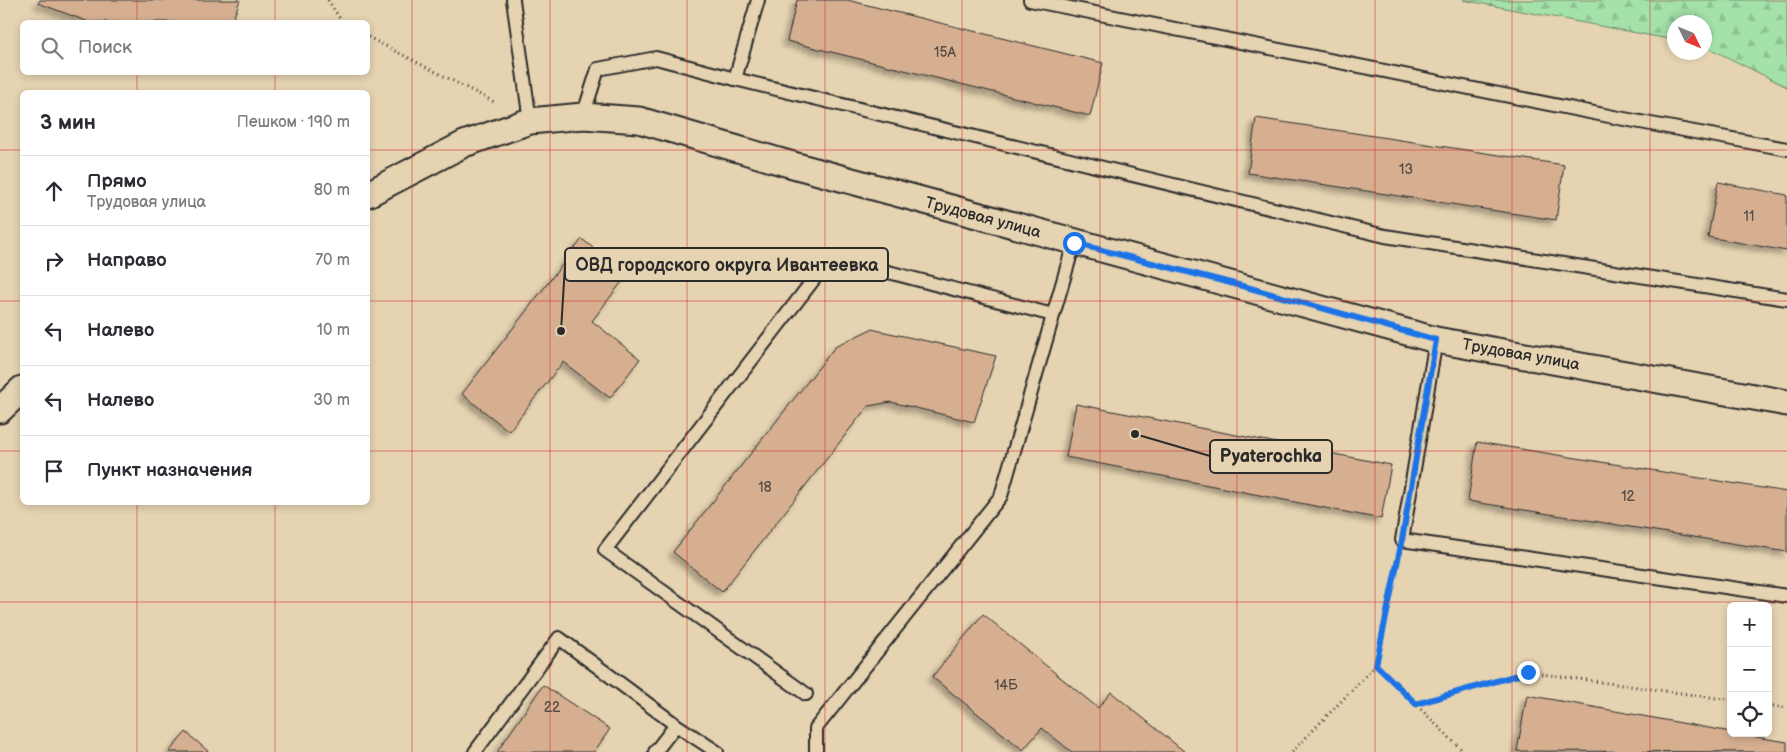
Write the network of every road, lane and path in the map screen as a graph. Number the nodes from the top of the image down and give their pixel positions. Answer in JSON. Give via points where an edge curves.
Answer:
{"nodes":[{"id":1,"x":328,"y":0,"type":"edge"},
{"id":2,"x":513,"y":0,"type":"edge"},
{"id":3,"x":758,"y":0,"type":"edge"},
{"id":4,"x":1030,"y":0,"type":"edge"},
{"id":5,"x":341,"y":20,"type":"edge"},
{"id":6,"x":370,"y":38,"type":"edge"},
{"id":7,"x":735,"y":79,"type":"junction"},
{"id":8,"x":583,"y":116,"type":"junction"},
{"id":9,"x":530,"y":121,"type":"junction"},
{"id":10,"x":1787,"y":149,"type":"edge"},
{"id":11,"x":370,"y":193,"type":"edge"},
{"id":12,"x":1074,"y":243,"type":"junction"},
{"id":13,"x":1787,"y":300,"type":"edge"},
{"id":14,"x":1053,"y":315,"type":"junction"},
{"id":15,"x":1436,"y":340,"type":"junction"},
{"id":16,"x":20,"y":391,"type":"edge"},
{"id":17,"x":1787,"y":403,"type":"edge"},
{"id":18,"x":0,"y":410,"type":"edge"},
{"id":19,"x":1402,"y":540,"type":"junction"},
{"id":20,"x":1787,"y":596,"type":"edge"},
{"id":21,"x":1376,"y":665,"type":"junction"},
{"id":22,"x":806,"y":694,"type":"dead end"},
{"id":23,"x":1727,"y":699,"type":"edge"},
{"id":24,"x":1416,"y":704,"type":"junction"},
{"id":25,"x":1772,"y":706,"type":"edge"},
{"id":26,"x":1787,"y":708,"type":"edge"},
{"id":27,"x":676,"y":725,"type":"junction"},
{"id":28,"x":475,"y":752,"type":"edge"},
{"id":29,"x":655,"y":752,"type":"edge"},
{"id":30,"x":717,"y":752,"type":"edge"},
{"id":31,"x":816,"y":752,"type":"edge"},
{"id":32,"x":1292,"y":752,"type":"edge"},
{"id":33,"x":1464,"y":752,"type":"edge"}],
"edges":[{"from":1,"to":5,"type":"path"},
{"from":2,"to":9,"type":"lane"},
{"from":3,"to":7,"type":"lane"},
{"from":4,"to":10,"type":"lane"},
{"from":6,"to":9,"type":"path"},
{"from":7,"to":8,"type":"lane","via":[[656,58],[598,69]]},
{"from":7,"to":13,"type":"lane","via":[[1385,236]]},
{"from":8,"to":9,"type":"street","name":"Трудовая улица"},
{"from":8,"to":12,"type":"street","name":"Трудовая улица","via":[[639,120]]},
{"from":9,"to":11,"type":"street","name":"Трудовая улица","via":[[464,144]]},
{"from":12,"to":14,"type":"lane"},
{"from":12,"to":15,"type":"street","name":"Трудовая улица"},
{"from":14,"to":22,"type":"lane","via":[[831,257],[605,550]]},
{"from":14,"to":31,"type":"lane","via":[[1001,496],[816,728]]},
{"from":15,"to":17,"type":"street","name":"Трудовая улица"},
{"from":15,"to":19,"type":"lane"},
{"from":16,"to":18,"type":"street"},
{"from":19,"to":20,"type":"lane"},
{"from":19,"to":21,"type":"path"},
{"from":21,"to":24,"type":"path"},
{"from":21,"to":32,"type":"path"},
{"from":23,"to":24,"type":"path","via":[[1528,672]]},
{"from":24,"to":33,"type":"path"},
{"from":25,"to":26,"type":"path"},
{"from":27,"to":28,"type":"lane","via":[[558,638]]},
{"from":27,"to":29,"type":"lane"},
{"from":27,"to":30,"type":"lane"}]}
